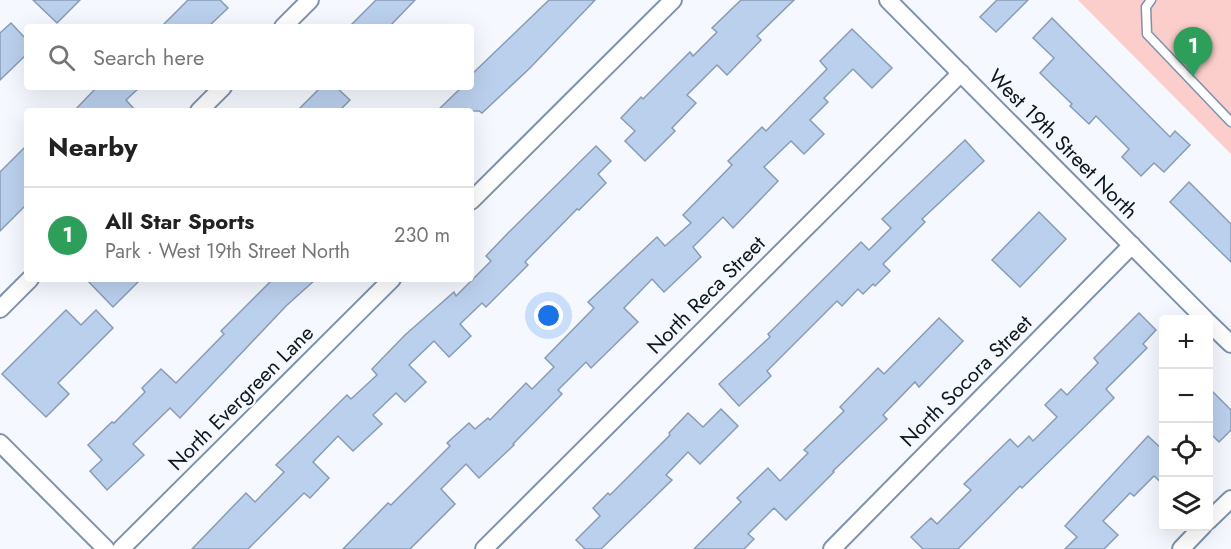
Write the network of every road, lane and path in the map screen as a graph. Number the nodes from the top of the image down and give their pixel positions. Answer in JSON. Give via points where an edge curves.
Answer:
{"nodes":[{"id":1,"x":310,"y":0,"type":"edge"},
{"id":2,"x":672,"y":0,"type":"edge"},
{"id":3,"x":888,"y":0,"type":"edge"},
{"id":4,"x":1151,"y":0,"type":"edge"},
{"id":5,"x":286,"y":24,"type":"edge"},
{"id":6,"x":961,"y":73,"type":"junction"},
{"id":7,"x":220,"y":90,"type":"edge"},
{"id":8,"x":202,"y":108,"type":"edge"},
{"id":9,"x":1231,"y":122,"type":"edge"},
{"id":10,"x":474,"y":198,"type":"edge"},
{"id":11,"x":1132,"y":245,"type":"junction"},
{"id":12,"x":27,"y":282,"type":"edge"},
{"id":13,"x":390,"y":282,"type":"edge"},
{"id":14,"x":0,"y":309,"type":"edge"},
{"id":15,"x":1201,"y":315,"type":"edge"},
{"id":16,"x":1213,"y":327,"type":"edge"},
{"id":17,"x":1231,"y":344,"type":"edge"},
{"id":18,"x":0,"y":443,"type":"edge"},
{"id":19,"x":1231,"y":499,"type":"edge"},
{"id":20,"x":1213,"y":517,"type":"edge"},
{"id":21,"x":1198,"y":531,"type":"edge"},
{"id":22,"x":106,"y":549,"type":"edge"},
{"id":23,"x":122,"y":549,"type":"edge"},
{"id":24,"x":484,"y":549,"type":"edge"},
{"id":25,"x":832,"y":549,"type":"edge"},
{"id":26,"x":1181,"y":549,"type":"edge"}],
"edges":[{"from":1,"to":5,"type":"street"},
{"from":2,"to":10,"type":"street"},
{"from":3,"to":6,"type":"street","name":"West 19th Street North"},
{"from":4,"to":9,"type":"lane","via":[[1146,7],[1147,34]]},
{"from":6,"to":11,"type":"street","name":"West 19th Street North"},
{"from":6,"to":24,"type":"street","name":"North Reca Street"},
{"from":7,"to":8,"type":"street"},
{"from":11,"to":15,"type":"street","name":"West 19th Street North"},
{"from":11,"to":25,"type":"street","name":"North Socora Street"},
{"from":12,"to":14,"type":"street"},
{"from":13,"to":23,"type":"street","name":"North Evergreen Lane"},
{"from":16,"to":17,"type":"street","name":"West 19th Street North"},
{"from":18,"to":22,"type":"street"},
{"from":19,"to":20,"type":"street"},
{"from":21,"to":26,"type":"street"}]}
